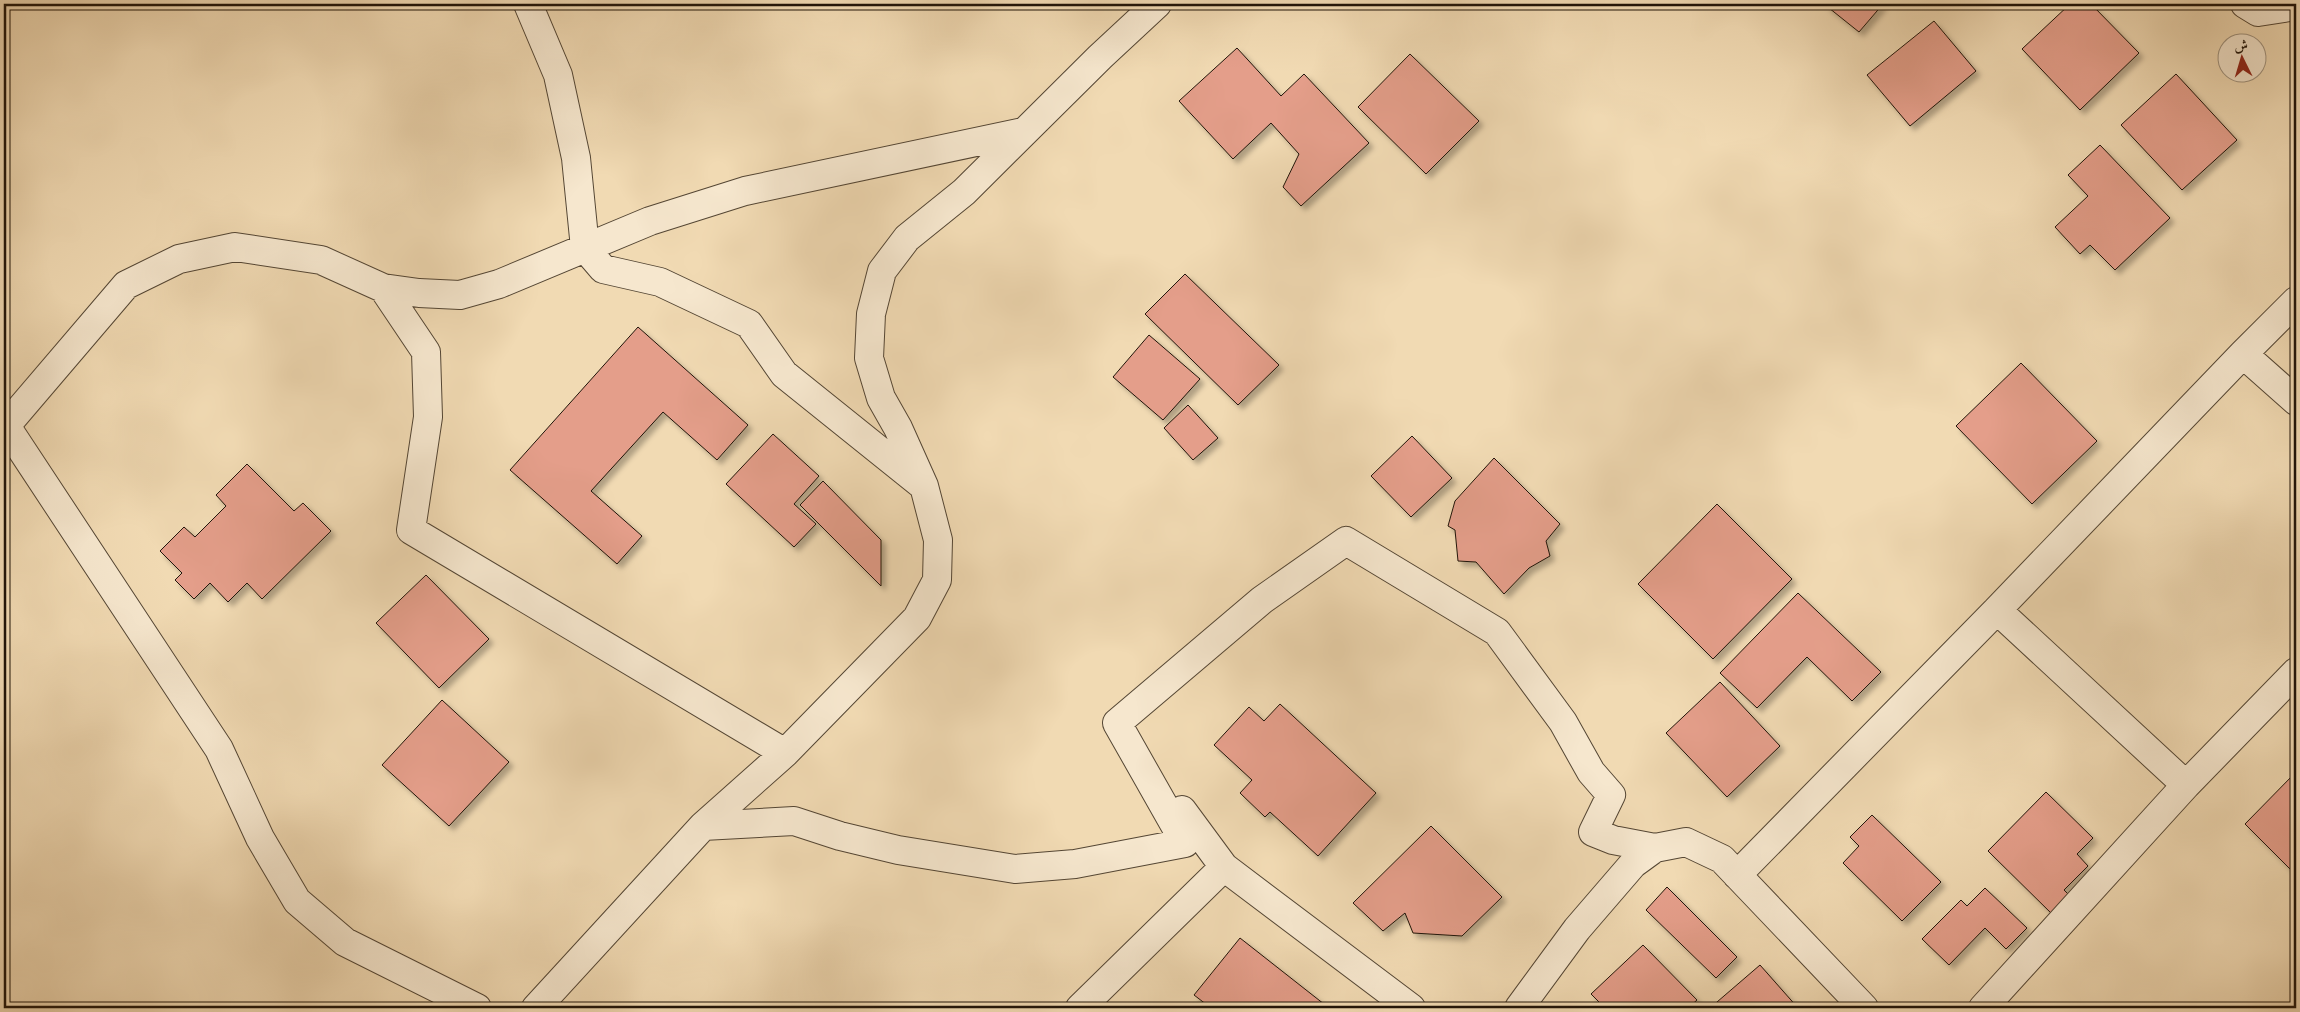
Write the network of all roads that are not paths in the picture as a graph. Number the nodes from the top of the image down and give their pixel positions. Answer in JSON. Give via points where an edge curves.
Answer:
{"nodes":[{"id":1,"x":528,"y":4,"type":"edge"},
{"id":2,"x":1156,"y":4,"type":"edge"},
{"id":3,"x":2256,"y":6,"type":"edge"},
{"id":4,"x":2296,"y":6,"type":"edge"},
{"id":5,"x":1023,"y":132,"type":"junction"},
{"id":6,"x":585,"y":248,"type":"junction"},
{"id":7,"x":383,"y":288,"type":"junction"},
{"id":8,"x":2296,"y":301,"type":"edge"},
{"id":9,"x":2243,"y":354,"type":"junction"},
{"id":10,"x":2296,"y":401,"type":"edge"},
{"id":11,"x":5,"y":427,"type":"edge"},
{"id":12,"x":924,"y":486,"type":"junction"},
{"id":13,"x":1997,"y":610,"type":"junction"},
{"id":14,"x":2292,"y":685,"type":"edge"},
{"id":15,"x":1116,"y":723,"type":"junction"},
{"id":16,"x":785,"y":753,"type":"junction"},
{"id":17,"x":2186,"y":786,"type":"junction"},
{"id":18,"x":703,"y":826,"type":"junction"},
{"id":19,"x":1655,"y":848,"type":"junction"},
{"id":20,"x":1224,"y":867,"type":"junction"},
{"id":21,"x":1737,"y":875,"type":"junction"},
{"id":22,"x":477,"y":1008,"type":"edge"},
{"id":23,"x":536,"y":1008,"type":"edge"},
{"id":24,"x":1080,"y":1008,"type":"edge"},
{"id":25,"x":1411,"y":1008,"type":"edge"},
{"id":26,"x":1519,"y":1008,"type":"edge"},
{"id":27,"x":1864,"y":1008,"type":"edge"},
{"id":28,"x":1983,"y":1008,"type":"edge"}],
"edges":[{"from":1,"to":6,"type":"street","via":[[558,76],[576,158]]},
{"from":2,"to":5,"type":"street"},
{"from":3,"to":4,"type":"street"},
{"from":5,"to":6,"type":"street","via":[[744,191],[650,221]]},
{"from":5,"to":12,"type":"street","via":[[964,192],[907,238],[882,272],[871,314],[869,358],[881,398]]},
{"from":6,"to":7,"type":"street","via":[[499,284],[460,295]]},
{"from":6,"to":12,"type":"street","via":[[603,270],[660,282],[749,324],[784,374]]},
{"from":7,"to":11,"type":"street","via":[[321,260],[235,247],[178,259],[126,285]]},
{"from":7,"to":16,"type":"street","via":[[426,352],[428,417],[411,530]]},
{"from":8,"to":9,"type":"street"},
{"from":9,"to":10,"type":"street"},
{"from":9,"to":13,"type":"street"},
{"from":11,"to":22,"type":"street","via":[[219,749],[260,838],[297,901],[345,942]]},
{"from":12,"to":16,"type":"street","via":[[938,540],[937,580],[929,596],[917,618]]},
{"from":13,"to":17,"type":"street"},
{"from":13,"to":21,"type":"street"},
{"from":14,"to":17,"type":"street"},
{"from":15,"to":18,"type":"street","via":[[1185,843],[1075,864],[1016,869],[898,850],[794,822]]},
{"from":15,"to":19,"type":"street","via":[[1262,600],[1346,541],[1497,632],[1563,722],[1591,772],[1611,795],[1593,832],[1613,840]]},
{"from":15,"to":20,"type":"street"},
{"from":16,"to":18,"type":"street"},
{"from":17,"to":28,"type":"street"},
{"from":18,"to":23,"type":"street"},
{"from":19,"to":21,"type":"street","via":[[1686,842],[1722,859]]},
{"from":19,"to":26,"type":"street","via":[[1633,864],[1577,929]]},
{"from":20,"to":24,"type":"street"},
{"from":20,"to":25,"type":"street"},
{"from":21,"to":27,"type":"street"}]}
